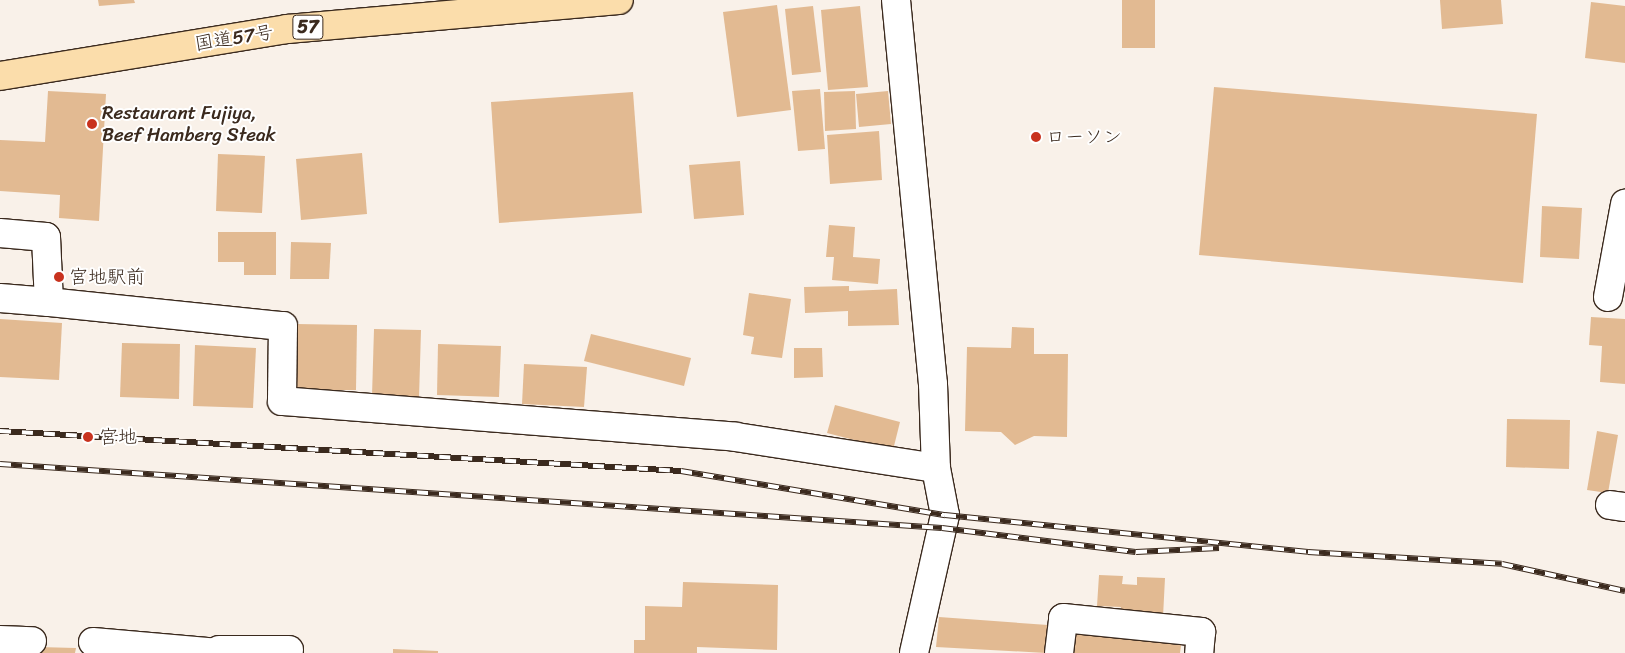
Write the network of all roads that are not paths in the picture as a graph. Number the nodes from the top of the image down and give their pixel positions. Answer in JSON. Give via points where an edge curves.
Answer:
{"nodes":[{"id":1,"x":619,"y":0,"type":"edge"},
{"id":2,"x":896,"y":0,"type":"edge"},
{"id":3,"x":0,"y":76,"type":"edge"},
{"id":4,"x":1625,"y":204,"type":"edge"},
{"id":5,"x":0,"y":233,"type":"edge"},
{"id":6,"x":1608,"y":297,"type":"dead end"},
{"id":7,"x":0,"y":298,"type":"edge"},
{"id":8,"x":49,"y":302,"type":"junction"},
{"id":9,"x":936,"y":468,"type":"junction"},
{"id":10,"x":0,"y":640,"type":"edge"},
{"id":11,"x":32,"y":641,"type":"dead end"},
{"id":12,"x":93,"y":642,"type":"dead end"},
{"id":13,"x":289,"y":650,"type":"dead end"},
{"id":14,"x":219,"y":652,"type":"edge"},
{"id":15,"x":914,"y":653,"type":"edge"},
{"id":16,"x":1059,"y":653,"type":"edge"},
{"id":17,"x":1199,"y":653,"type":"edge"}],
"edges":[{"from":1,"to":3,"type":"highway","name":"国道57号","number":"57","via":[[287,29]]},
{"from":2,"to":9,"type":"street","via":[[933,384]]},
{"from":4,"to":6,"type":"street"},
{"from":5,"to":8,"type":"street","via":[[46,237]]},
{"from":7,"to":8,"type":"street"},
{"from":8,"to":9,"type":"street","via":[[283,326],[282,401],[736,438]]},
{"from":9,"to":15,"type":"street","via":[[945,515]]},
{"from":10,"to":11,"type":"street"},
{"from":12,"to":14,"type":"street"},
{"from":13,"to":14,"type":"street"},
{"from":16,"to":17,"type":"street","via":[[1062,618],[1202,632]]}]}
